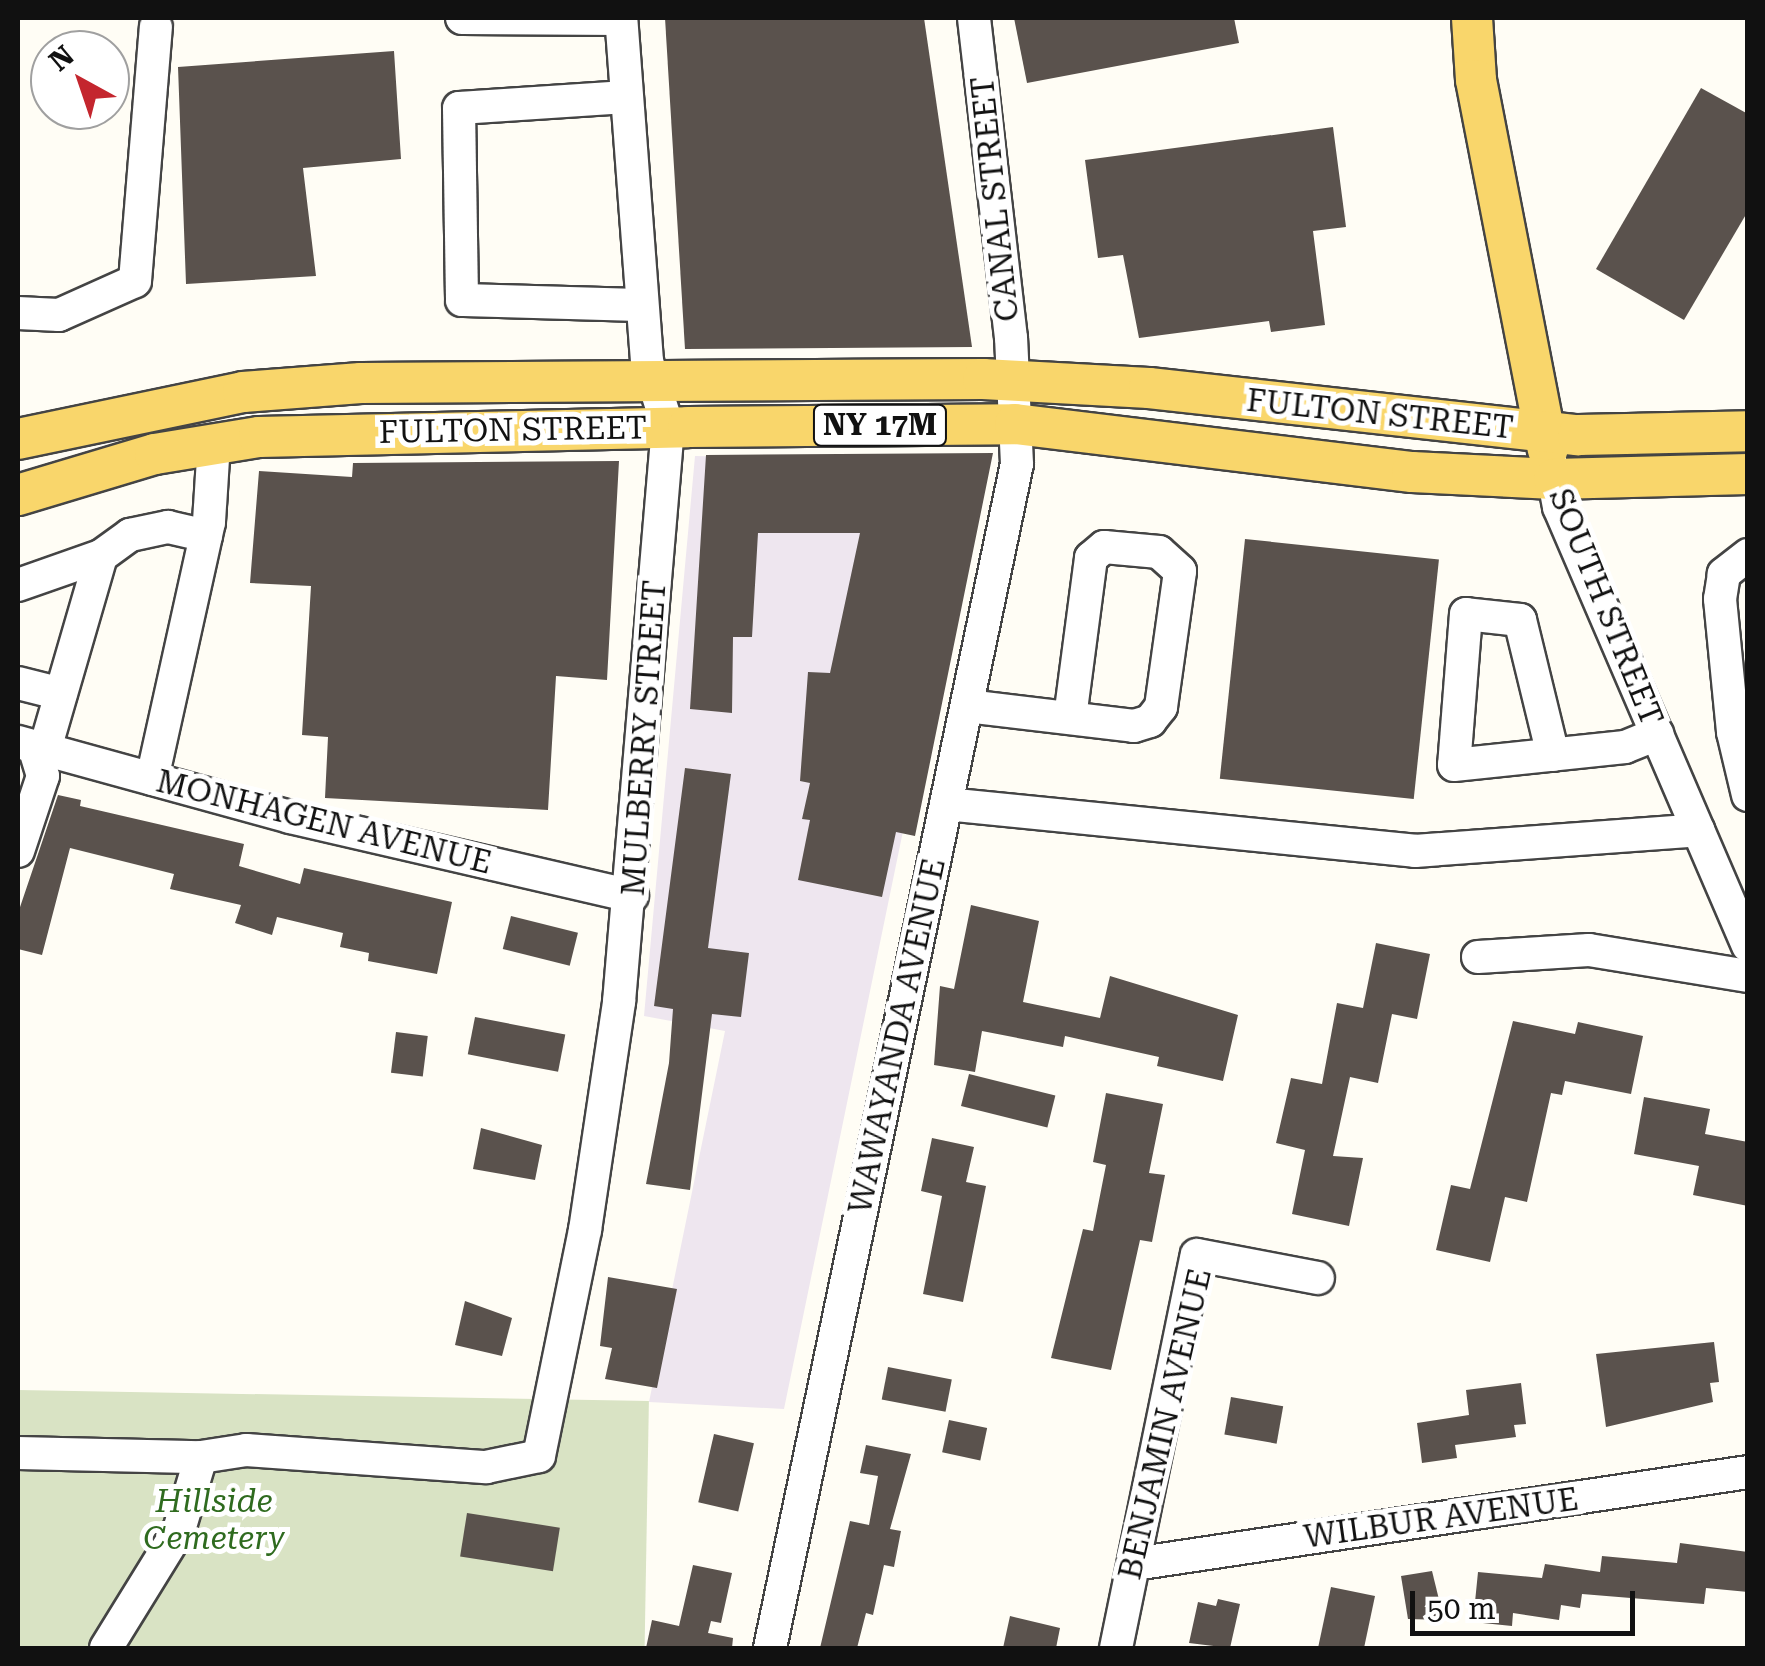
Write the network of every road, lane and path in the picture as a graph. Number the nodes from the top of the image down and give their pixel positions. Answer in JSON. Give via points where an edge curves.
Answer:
{"nodes":[{"id":1,"x":620,"y":18,"type":"edge"},
{"id":2,"x":974,"y":18,"type":"edge"},
{"id":3,"x":1472,"y":18,"type":"edge"},
{"id":4,"x":465,"y":20,"type":"edge"},
{"id":5,"x":156,"y":27,"type":"dead end"},
{"id":6,"x":626,"y":97,"type":"junction"},
{"id":7,"x":642,"y":305,"type":"junction"},
{"id":8,"x":18,"y":314,"type":"edge"},
{"id":9,"x":1012,"y":381,"type":"junction"},
{"id":10,"x":657,"y":382,"type":"junction"},
{"id":11,"x":1015,"y":424,"type":"junction"},
{"id":12,"x":668,"y":427,"type":"junction"},
{"id":13,"x":1748,"y":430,"type":"edge"},
{"id":14,"x":18,"y":439,"type":"edge"},
{"id":15,"x":214,"y":442,"type":"junction"},
{"id":16,"x":1548,"y":454,"type":"junction"},
{"id":17,"x":1748,"y":474,"type":"edge"},
{"id":18,"x":18,"y":495,"type":"edge"},
{"id":19,"x":206,"y":536,"type":"junction"},
{"id":20,"x":1748,"y":555,"type":"edge"},
{"id":21,"x":101,"y":556,"type":"junction"},
{"id":22,"x":18,"y":585,"type":"edge"},
{"id":23,"x":18,"y":683,"type":"edge"},
{"id":24,"x":61,"y":694,"type":"junction"},
{"id":25,"x":967,"y":706,"type":"junction"},
{"id":26,"x":1070,"y":718,"type":"junction"},
{"id":27,"x":1657,"y":734,"type":"junction"},
{"id":28,"x":32,"y":746,"type":"edge"},
{"id":29,"x":1553,"y":755,"type":"junction"},
{"id":30,"x":152,"y":779,"type":"junction"},
{"id":31,"x":1748,"y":795,"type":"edge"},
{"id":32,"x":946,"y":804,"type":"junction"},
{"id":33,"x":1698,"y":830,"type":"junction"},
{"id":34,"x":18,"y":851,"type":"edge"},
{"id":35,"x":632,"y":896,"type":"junction"},
{"id":36,"x":1748,"y":946,"type":"edge"},
{"id":37,"x":1478,"y":956,"type":"dead end"},
{"id":38,"x":1748,"y":976,"type":"edge"},
{"id":39,"x":1318,"y":1278,"type":"dead end"},
{"id":40,"x":18,"y":1452,"type":"edge"},
{"id":41,"x":201,"y":1457,"type":"junction"},
{"id":42,"x":1748,"y":1472,"type":"edge"},
{"id":43,"x":1134,"y":1564,"type":"junction"},
{"id":44,"x":106,"y":1648,"type":"edge"},
{"id":45,"x":770,"y":1648,"type":"edge"},
{"id":46,"x":1116,"y":1648,"type":"edge"}],
"edges":[{"from":1,"to":4,"type":"street"},
{"from":1,"to":6,"type":"street","name":"MULBERRY STREET"},
{"from":2,"to":9,"type":"street","name":"CANAL STREET"},
{"from":3,"to":16,"type":"main road","name":"SOUTH STREET","via":[[1476,80]]},
{"from":5,"to":8,"type":"street","via":[[136,282],[59,315]]},
{"from":6,"to":7,"type":"street","name":"MULBERRY STREET"},
{"from":6,"to":7,"type":"street","via":[[459,108],[462,300]]},
{"from":7,"to":10,"type":"street","name":"MULBERRY STREET","via":[[646,361]]},
{"from":9,"to":10,"type":"main road","name":"FULTON STREET","number":"NY 17M"},
{"from":9,"to":11,"type":"street"},
{"from":9,"to":16,"type":"main road","name":"FULTON STREET","number":"NY 17M","via":[[1150,388]]},
{"from":10,"to":12,"type":"street","name":"MULBERRY STREET"},
{"from":10,"to":14,"type":"main road","name":"FULTON STREET","number":"NY 17M","via":[[362,383],[243,392]]},
{"from":11,"to":12,"type":"main road","name":"FULTON STREET","number":"NY 17M"},
{"from":11,"to":16,"type":"main road","name":"FULTON STREET","number":"NY 17M","via":[[1142,434],[1310,462]]},
{"from":11,"to":25,"type":"street","name":"WAWAYANDA AVENUE","via":[[1017,464]]},
{"from":12,"to":15,"type":"main road","name":"FULTON STREET","number":"NY 17M"},
{"from":12,"to":35,"type":"street","name":"MULBERRY STREET"},
{"from":13,"to":16,"type":"main road","name":"FULTON STREET","number":"NY 17M"},
{"from":15,"to":18,"type":"main road","name":"FULTON STREET","number":"NY 17M"},
{"from":15,"to":19,"type":"street"},
{"from":16,"to":17,"type":"main road","name":"FULTON STREET","number":"NY 17M"},
{"from":16,"to":27,"type":"street","name":"SOUTH STREET","via":[[1559,507]]},
{"from":19,"to":21,"type":"street","via":[[168,528],[130,535]]},
{"from":19,"to":30,"type":"street"},
{"from":20,"to":31,"type":"street","via":[[1724,574],[1720,599],[1733,732]]},
{"from":21,"to":22,"type":"street"},
{"from":21,"to":24,"type":"street"},
{"from":23,"to":24,"type":"street"},
{"from":24,"to":28,"type":"street"},
{"from":25,"to":26,"type":"street"},
{"from":25,"to":32,"type":"street","name":"WAWAYANDA AVENUE"},
{"from":26,"to":26,"type":"street","via":[[1134,726],[1161,707],[1180,571],[1159,552],[1104,547],[1091,558]]},
{"from":27,"to":29,"type":"street","via":[[1625,747]]},
{"from":27,"to":33,"type":"street","name":"SOUTH STREET"},
{"from":28,"to":30,"type":"street","name":"MONHAGEN AVENUE"},
{"from":28,"to":34,"type":"street","via":[[44,776]]},
{"from":29,"to":29,"type":"street","via":[[1454,765],[1466,614],[1520,620]]},
{"from":30,"to":35,"type":"street","name":"MONHAGEN AVENUE"},
{"from":32,"to":33,"type":"street","via":[[1415,850]]},
{"from":32,"to":45,"type":"street","name":"WAWAYANDA AVENUE"},
{"from":33,"to":36,"type":"street","name":"SOUTH STREET"},
{"from":35,"to":41,"type":"street","name":"MULBERRY STREET","via":[[586,1230],[539,1456],[486,1467],[368,1454],[246,1450]]},
{"from":37,"to":38,"type":"street","via":[[1589,950]]},
{"from":39,"to":43,"type":"street","name":"BENJAMIN AVENUE","via":[[1197,1256]]},
{"from":40,"to":41,"type":"street"},
{"from":41,"to":44,"type":"street","via":[[179,1530]]},
{"from":42,"to":43,"type":"street","name":"WILBUR AVENUE"},
{"from":43,"to":46,"type":"street","name":"BENJAMIN AVENUE"}]}
